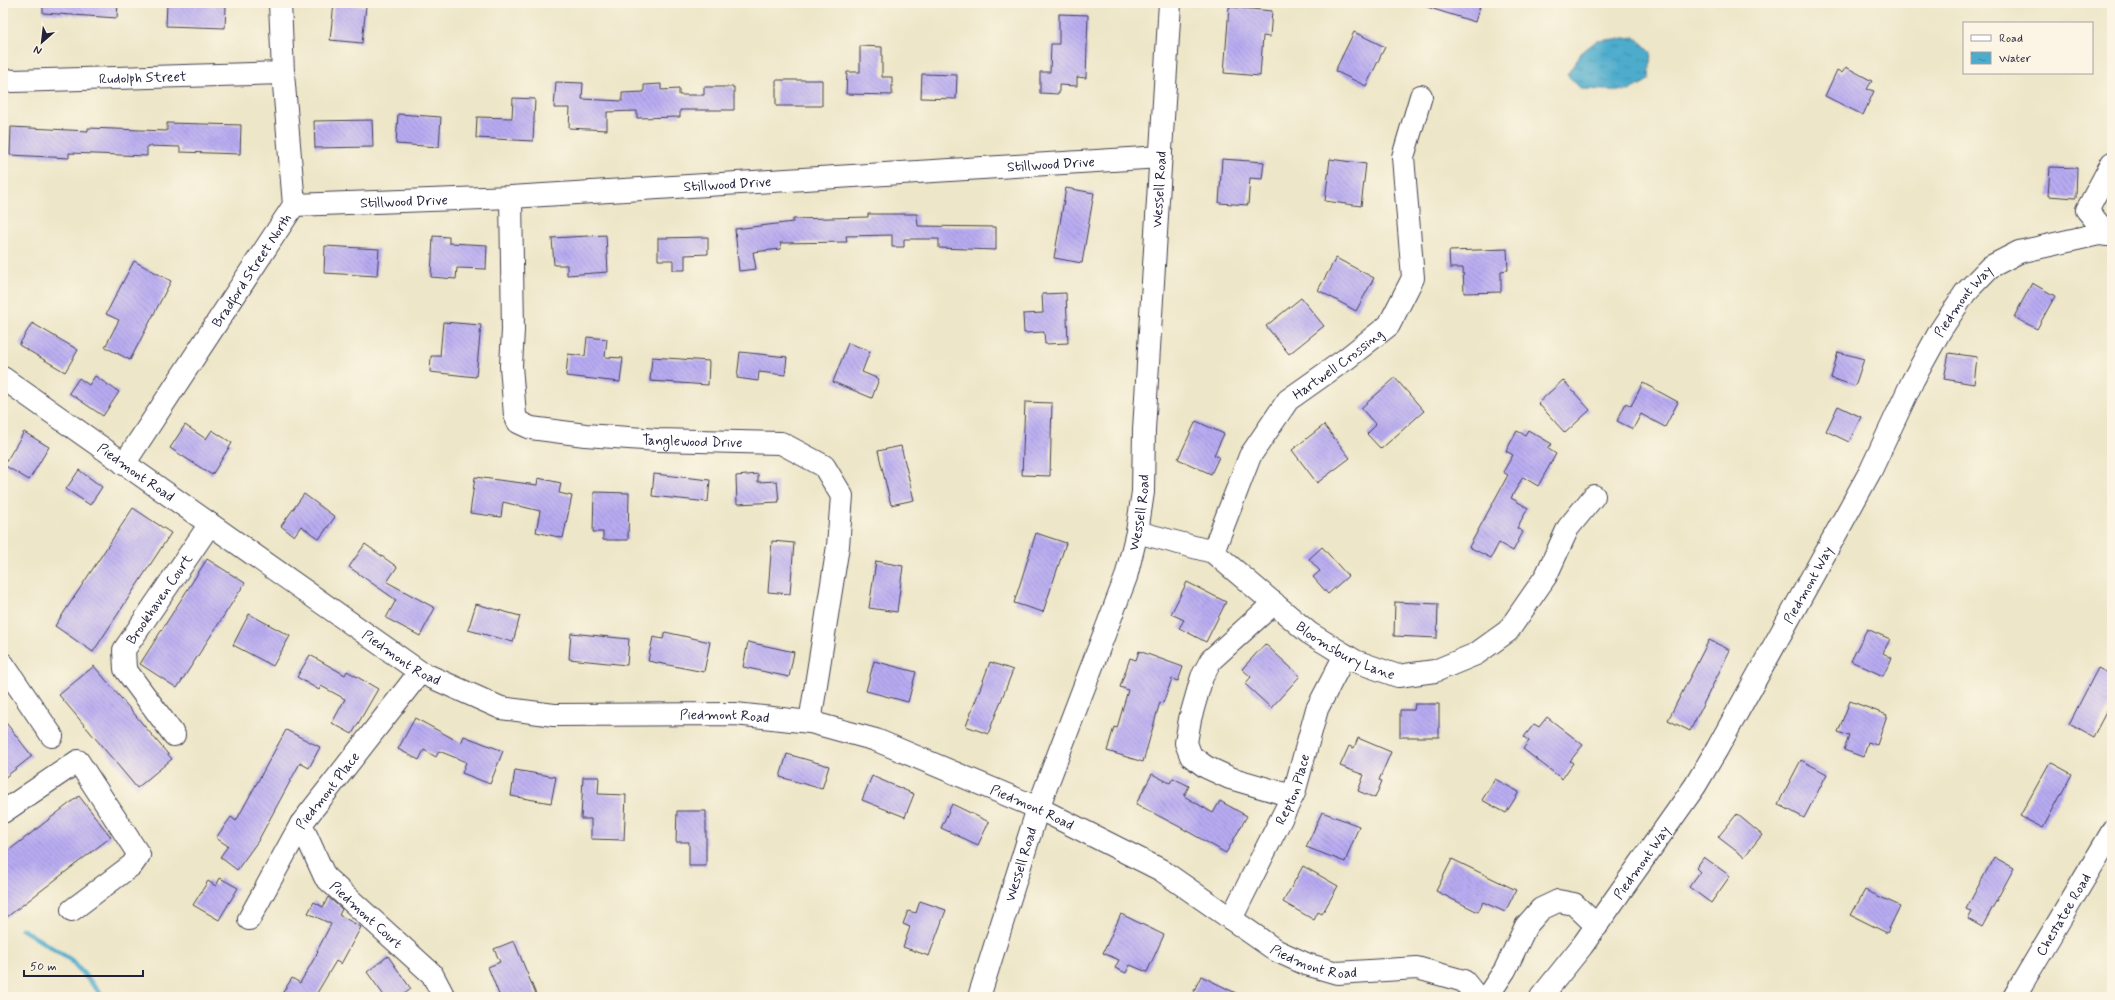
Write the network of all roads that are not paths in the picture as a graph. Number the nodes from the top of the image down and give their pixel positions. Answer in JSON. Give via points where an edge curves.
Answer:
{"nodes":[{"id":1,"x":280,"y":3,"type":"edge"},
{"id":2,"x":1170,"y":3,"type":"edge"},
{"id":3,"x":283,"y":73,"type":"junction"},
{"id":4,"x":3,"y":79,"type":"edge"},
{"id":5,"x":1421,"y":96,"type":"dead end"},
{"id":6,"x":1161,"y":157,"type":"junction"},
{"id":7,"x":2112,"y":163,"type":"edge"},
{"id":8,"x":511,"y":197,"type":"junction"},
{"id":9,"x":294,"y":205,"type":"junction"},
{"id":10,"x":2110,"y":235,"type":"edge"},
{"id":11,"x":3,"y":378,"type":"edge"},
{"id":12,"x":124,"y":464,"type":"junction"},
{"id":13,"x":1594,"y":496,"type":"dead end"},
{"id":14,"x":210,"y":524,"type":"junction"},
{"id":15,"x":1137,"y":532,"type":"junction"},
{"id":16,"x":1213,"y":552,"type":"junction"},
{"id":17,"x":1274,"y":603,"type":"junction"},
{"id":18,"x":1345,"y":655,"type":"junction"},
{"id":19,"x":3,"y":664,"type":"edge"},
{"id":20,"x":420,"y":672,"type":"junction"},
{"id":21,"x":810,"y":722,"type":"junction"},
{"id":22,"x":174,"y":735,"type":"dead end"},
{"id":23,"x":52,"y":736,"type":"dead end"},
{"id":24,"x":1292,"y":796,"type":"junction"},
{"id":25,"x":1038,"y":808,"type":"junction"},
{"id":26,"x":3,"y":812,"type":"edge"},
{"id":27,"x":301,"y":824,"type":"junction"},
{"id":28,"x":2112,"y":832,"type":"edge"},
{"id":29,"x":72,"y":910,"type":"dead end"},
{"id":30,"x":249,"y":918,"type":"dead end"},
{"id":31,"x":1231,"y":919,"type":"junction"},
{"id":32,"x":1596,"y":926,"type":"junction"},
{"id":33,"x":444,"y":997,"type":"edge"},
{"id":34,"x":979,"y":997,"type":"edge"},
{"id":35,"x":1477,"y":997,"type":"edge"},
{"id":36,"x":1487,"y":997,"type":"edge"},
{"id":37,"x":1541,"y":997,"type":"edge"},
{"id":38,"x":2014,"y":997,"type":"edge"}],
"edges":[{"from":1,"to":3,"type":"street","name":"Bradford Street North"},
{"from":2,"to":6,"type":"street","name":"Wessell Road"},
{"from":3,"to":4,"type":"street","name":"Rudolph Street","via":[[13,82]]},
{"from":3,"to":9,"type":"street","name":"Bradford Street North"},
{"from":5,"to":16,"type":"street","name":"Hartwell Crossing","via":[[1403,157],[1413,278],[1389,325],[1288,400],[1250,456]]},
{"from":6,"to":8,"type":"street","name":"Stillwood Drive"},
{"from":6,"to":15,"type":"street","name":"Wessell Road","via":[[1143,492]]},
{"from":7,"to":10,"type":"street","name":"Piedmont Way","via":[[2087,210]]},
{"from":8,"to":9,"type":"street","name":"Stillwood Drive"},
{"from":8,"to":21,"type":"street","name":"Tanglewood Drive","via":[[511,366],[515,415],[518,422],[531,428],[585,435],[658,440],[781,443],[824,466],[842,496],[838,546]]},
{"from":9,"to":12,"type":"street","name":"Bradford Street North"},
{"from":10,"to":32,"type":"street","name":"Piedmont Way","via":[[2099,234],[2019,252],[1990,267],[1964,293],[1921,366],[1871,470],[1717,749],[1695,786]]},
{"from":11,"to":12,"type":"street","name":"Piedmont Road"},
{"from":12,"to":14,"type":"street","name":"Piedmont Road"},
{"from":13,"to":18,"type":"street","name":"Bloomsbury Lane","via":[[1568,528],[1546,576],[1508,631],[1476,654],[1435,671],[1398,676]]},
{"from":14,"to":20,"type":"street","name":"Piedmont Road"},
{"from":14,"to":22,"type":"street","name":"Brookhaven Court","via":[[124,650],[125,669]]},
{"from":15,"to":16,"type":"street","name":"Bloomsbury Lane"},
{"from":15,"to":25,"type":"street","name":"Wessell Road","via":[[1126,577]]},
{"from":16,"to":17,"type":"street","name":"Bloomsbury Lane"},
{"from":17,"to":18,"type":"street","name":"Bloomsbury Lane","via":[[1309,633]]},
{"from":17,"to":24,"type":"street","via":[[1211,660],[1202,677],[1186,743],[1191,756],[1206,768],[1230,778]]},
{"from":18,"to":24,"type":"street","name":"Repton Place","via":[[1317,709]]},
{"from":19,"to":23,"type":"street"},
{"from":20,"to":21,"type":"street","name":"Piedmont Road","via":[[501,708],[554,715],[735,714]]},
{"from":20,"to":27,"type":"street","name":"Piedmont Place"},
{"from":21,"to":25,"type":"street","name":"Piedmont Road","via":[[876,740]]},
{"from":24,"to":31,"type":"street","name":"Repton Place"},
{"from":25,"to":31,"type":"street","name":"Piedmont Road","via":[[1162,870]]},
{"from":25,"to":34,"type":"street","name":"Wessell Road"},
{"from":26,"to":29,"type":"street","via":[[78,762],[139,855],[132,865]]},
{"from":27,"to":30,"type":"street","name":"Piedmont Place"},
{"from":27,"to":33,"type":"street","name":"Piedmont Court","via":[[325,877],[432,974]]},
{"from":28,"to":38,"type":"street","name":"Chestatee Road"},
{"from":31,"to":35,"type":"street","name":"Piedmont Road","via":[[1277,951],[1306,964],[1337,973],[1417,968],[1464,981]]},
{"from":32,"to":36,"type":"street","via":[[1574,904],[1558,902],[1541,909],[1526,926],[1505,970]]},
{"from":32,"to":37,"type":"street","name":"Piedmont Way"}]}
